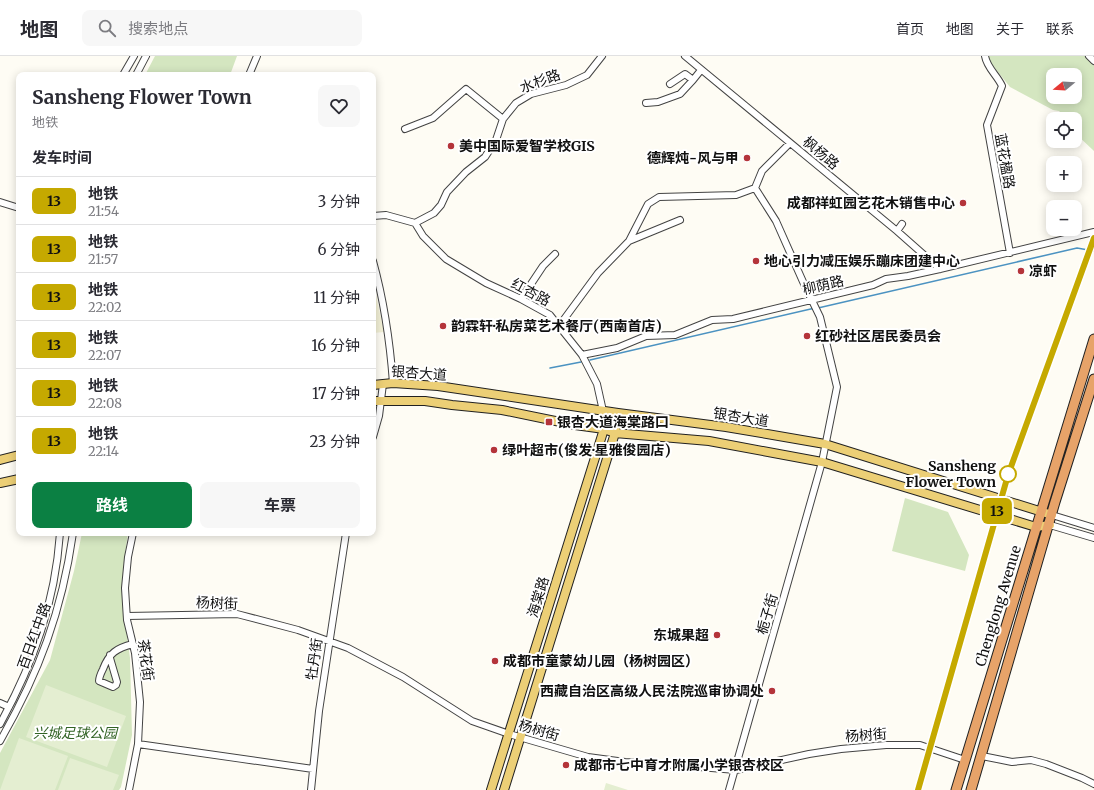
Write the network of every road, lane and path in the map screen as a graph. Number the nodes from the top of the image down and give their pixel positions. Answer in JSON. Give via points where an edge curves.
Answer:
{"nodes":[{"id":1,"x":134,"y":56,"type":"edge"},
{"id":2,"x":146,"y":56,"type":"edge"},
{"id":3,"x":257,"y":56,"type":"edge"},
{"id":4,"x":602,"y":56,"type":"edge"},
{"id":5,"x":685,"y":56,"type":"edge"},
{"id":6,"x":985,"y":56,"type":"edge"},
{"id":7,"x":1089,"y":56,"type":"edge"},
{"id":8,"x":1094,"y":61,"type":"edge"},
{"id":9,"x":701,"y":70,"type":"junction"},
{"id":10,"x":125,"y":72,"type":"edge"},
{"id":11,"x":138,"y":72,"type":"edge"},
{"id":12,"x":250,"y":72,"type":"edge"},
{"id":13,"x":693,"y":80,"type":"junction"},
{"id":14,"x":670,"y":84,"type":"dead end"},
{"id":15,"x":646,"y":103,"type":"dead end"},
{"id":16,"x":503,"y":119,"type":"junction"},
{"id":17,"x":405,"y":129,"type":"dead end"},
{"id":18,"x":790,"y":143,"type":"junction"},
{"id":19,"x":755,"y":188,"type":"junction"},
{"id":20,"x":0,"y":202,"type":"edge"},
{"id":21,"x":16,"y":207,"type":"edge"},
{"id":22,"x":376,"y":216,"type":"edge"},
{"id":23,"x":680,"y":220,"type":"dead end"},
{"id":24,"x":415,"y":223,"type":"junction"},
{"id":25,"x":902,"y":224,"type":"dead end"},
{"id":26,"x":897,"y":231,"type":"junction"},
{"id":27,"x":1094,"y":232,"type":"edge"},
{"id":28,"x":629,"y":241,"type":"junction"},
{"id":29,"x":1010,"y":253,"type":"junction"},
{"id":30,"x":554,"y":254,"type":"dead end"},
{"id":31,"x":940,"y":269,"type":"junction"},
{"id":32,"x":376,"y":271,"type":"edge"},
{"id":33,"x":521,"y":299,"type":"junction"},
{"id":34,"x":813,"y":302,"type":"junction"},
{"id":35,"x":559,"y":326,"type":"junction"},
{"id":36,"x":1094,"y":339,"type":"edge"},
{"id":37,"x":582,"y":355,"type":"junction"},
{"id":38,"x":1094,"y":379,"type":"edge"},
{"id":39,"x":393,"y":383,"type":"junction"},
{"id":40,"x":383,"y":384,"type":"junction"},
{"id":41,"x":376,"y":385,"type":"edge"},
{"id":42,"x":377,"y":401,"type":"edge"},
{"id":43,"x":604,"y":411,"type":"junction"},
{"id":44,"x":618,"y":413,"type":"junction"},
{"id":45,"x":604,"y":429,"type":"junction"},
{"id":46,"x":615,"y":433,"type":"junction"},
{"id":47,"x":825,"y":444,"type":"junction"},
{"id":48,"x":16,"y":457,"type":"edge"},
{"id":49,"x":0,"y":460,"type":"edge"},
{"id":50,"x":822,"y":462,"type":"junction"},
{"id":51,"x":16,"y":480,"type":"edge"},
{"id":52,"x":0,"y":483,"type":"edge"},
{"id":53,"x":1040,"y":511,"type":"junction"},
{"id":54,"x":1052,"y":515,"type":"junction"},
{"id":55,"x":1050,"y":525,"type":"junction"},
{"id":56,"x":1036,"y":527,"type":"junction"},
{"id":57,"x":1094,"y":528,"type":"edge"},
{"id":58,"x":60,"y":536,"type":"edge"},
{"id":59,"x":73,"y":536,"type":"edge"},
{"id":60,"x":132,"y":536,"type":"edge"},
{"id":61,"x":346,"y":536,"type":"edge"},
{"id":62,"x":1094,"y":538,"type":"edge"},
{"id":63,"x":127,"y":616,"type":"junction"},
{"id":64,"x":329,"y":641,"type":"junction"},
{"id":65,"x":133,"y":644,"type":"junction"},
{"id":66,"x":110,"y":654,"type":"junction"},
{"id":67,"x":112,"y":666,"type":"junction"},
{"id":68,"x":103,"y":667,"type":"junction"},
{"id":69,"x":0,"y":703,"type":"edge"},
{"id":70,"x":9,"y":707,"type":"junction"},
{"id":71,"x":0,"y":724,"type":"edge"},
{"id":72,"x":509,"y":734,"type":"junction"},
{"id":73,"x":520,"y":738,"type":"junction"},
{"id":74,"x":0,"y":741,"type":"edge"},
{"id":75,"x":138,"y":744,"type":"junction"},
{"id":76,"x":982,"y":756,"type":"junction"},
{"id":77,"x":965,"y":760,"type":"junction"},
{"id":78,"x":313,"y":769,"type":"junction"},
{"id":79,"x":736,"y":770,"type":"junction"},
{"id":80,"x":1094,"y":784,"type":"edge"},
{"id":81,"x":129,"y":790,"type":"edge"},
{"id":82,"x":311,"y":790,"type":"edge"},
{"id":83,"x":491,"y":790,"type":"edge"},
{"id":84,"x":504,"y":790,"type":"edge"},
{"id":85,"x":729,"y":790,"type":"edge"},
{"id":86,"x":956,"y":790,"type":"edge"},
{"id":87,"x":971,"y":790,"type":"edge"}],
"edges":[{"from":1,"to":10,"type":"street"},
{"from":2,"to":11,"type":"street"},
{"from":3,"to":12,"type":"street"},
{"from":4,"to":16,"type":"street","name":"水杉路","via":[[587,75],[531,94],[516,103]]},
{"from":5,"to":9,"type":"street","name":"枫杨路"},
{"from":6,"to":29,"type":"street","name":"蓝花楹路","via":[[987,64],[1002,86],[987,124]]},
{"from":7,"to":8,"type":"street"},
{"from":9,"to":13,"type":"street"},
{"from":9,"to":18,"type":"street","name":"枫杨路"},
{"from":13,"to":14,"type":"street","via":[[685,74]]},
{"from":13,"to":15,"type":"street","via":[[680,94],[658,102]]},
{"from":16,"to":17,"type":"street","via":[[466,89],[433,118]]},
{"from":16,"to":24,"type":"street","name":"水杉路","via":[[496,140],[485,157],[447,192],[441,206],[434,213]]},
{"from":18,"to":19,"type":"street","via":[[762,171]]},
{"from":18,"to":26,"type":"street","name":"枫杨路"},
{"from":19,"to":28,"type":"street","via":[[736,195],[659,197],[648,204]]},
{"from":19,"to":34,"type":"street","name":"栀子街","via":[[776,221]]},
{"from":20,"to":21,"type":"street"},
{"from":22,"to":24,"type":"street","via":[[386,215]]},
{"from":23,"to":28,"type":"street"},
{"from":24,"to":33,"type":"street","name":"红杏路","via":[[423,236],[446,259]]},
{"from":25,"to":26,"type":"street"},
{"from":26,"to":31,"type":"street","name":"枫杨路"},
{"from":27,"to":29,"type":"street","name":"柳荫路"},
{"from":28,"to":35,"type":"street","via":[[598,273]]},
{"from":29,"to":31,"type":"street","name":"柳荫路"},
{"from":30,"to":33,"type":"street"},
{"from":31,"to":34,"type":"street","name":"柳荫路","via":[[886,279]]},
{"from":32,"to":39,"type":"street","via":[[388,332]]},
{"from":33,"to":35,"type":"street","name":"红杏路","via":[[550,315]]},
{"from":34,"to":37,"type":"street","name":"柳荫路","via":[[733,319],[712,320],[676,335],[646,336],[617,348]]},
{"from":34,"to":47,"type":"street","name":"栀子街","via":[[820,317],[837,387]]},
{"from":35,"to":37,"type":"street","name":"红杏路"},
{"from":36,"to":53,"type":"highway","name":"Chenglong Avenue"},
{"from":37,"to":43,"type":"street","name":"红杏路","via":[[597,384]]},
{"from":38,"to":54,"type":"highway","name":"Chenglong Avenue"},
{"from":39,"to":40,"type":"main road","name":"银杏大道"},
{"from":39,"to":43,"type":"main road","name":"银杏大道","via":[[446,387]]},
{"from":40,"to":41,"type":"main road","name":"银杏大道"},
{"from":40,"to":42,"type":"street"},
{"from":42,"to":45,"type":"main road","name":"银杏大道","via":[[425,401],[502,410]]},
{"from":43,"to":44,"type":"main road","name":"银杏大道"},
{"from":43,"to":45,"type":"main road","name":"海棠路"},
{"from":44,"to":46,"type":"main road","name":"海棠路"},
{"from":44,"to":47,"type":"main road","name":"银杏大道","via":[[726,427]]},
{"from":45,"to":46,"type":"main road","name":"银杏大道"},
{"from":45,"to":72,"type":"main road","name":"海棠路"},
{"from":46,"to":50,"type":"main road","name":"银杏大道","via":[[709,440]]},
{"from":46,"to":73,"type":"main road","name":"海棠路"},
{"from":47,"to":50,"type":"street","name":"栀子街"},
{"from":47,"to":53,"type":"main road","name":"银杏大道"},
{"from":48,"to":49,"type":"main road"},
{"from":50,"to":56,"type":"main road","name":"银杏大道"},
{"from":50,"to":79,"type":"street","name":"栀子街"},
{"from":51,"to":52,"type":"main road"},
{"from":53,"to":54,"type":"main road","name":"银杏大道"},
{"from":53,"to":56,"type":"highway","name":"Chenglong Avenue"},
{"from":54,"to":55,"type":"highway","name":"Chenglong Avenue"},
{"from":54,"to":57,"type":"street","name":"银杏大道"},
{"from":55,"to":56,"type":"main road","name":"银杏大道"},
{"from":55,"to":62,"type":"street","name":"银杏大道"},
{"from":55,"to":76,"type":"highway","name":"Chenglong Avenue"},
{"from":56,"to":77,"type":"highway","name":"Chenglong Avenue"},
{"from":58,"to":70,"type":"street","name":"百日红中路","via":[[58,562],[49,608],[28,669]]},
{"from":59,"to":74,"type":"street","name":"百日红中路","via":[[68,566],[52,629],[40,662]]},
{"from":60,"to":63,"type":"street","name":"茶花街","via":[[125,588]]},
{"from":61,"to":64,"type":"street","name":"牡丹街"},
{"from":63,"to":64,"type":"street","name":"杨树街","via":[[237,614]]},
{"from":63,"to":65,"type":"street","name":"茶花街"},
{"from":64,"to":72,"type":"street","name":"杨树街","via":[[348,648],[403,677],[472,721]]},
{"from":64,"to":78,"type":"street","name":"牡丹街"},
{"from":65,"to":66,"type":"street"},
{"from":65,"to":75,"type":"street","name":"茶花街","via":[[140,702]]},
{"from":66,"to":67,"type":"street"},
{"from":66,"to":68,"type":"street"},
{"from":67,"to":68,"type":"street","via":[[108,664]]},
{"from":67,"to":68,"type":"street","via":[[117,682],[113,687],[99,681]]},
{"from":69,"to":70,"type":"street"},
{"from":70,"to":71,"type":"street","name":"百日红中路"},
{"from":72,"to":73,"type":"street","name":"杨树街"},
{"from":72,"to":83,"type":"main road","name":"海棠路"},
{"from":73,"to":79,"type":"street","name":"杨树街","via":[[588,757]]},
{"from":73,"to":84,"type":"main road","name":"海棠路"},
{"from":75,"to":78,"type":"street"},
{"from":75,"to":81,"type":"street","name":"茶花街"},
{"from":76,"to":80,"type":"street","via":[[1012,762],[1031,760]]},
{"from":76,"to":87,"type":"highway","name":"Chenglong Avenue"},
{"from":77,"to":79,"type":"street","name":"杨树街","via":[[920,745],[886,745],[809,754]]},
{"from":77,"to":86,"type":"highway","name":"Chenglong Avenue"},
{"from":78,"to":82,"type":"street","name":"牡丹街"},
{"from":79,"to":85,"type":"street","name":"栀子街"}]}
